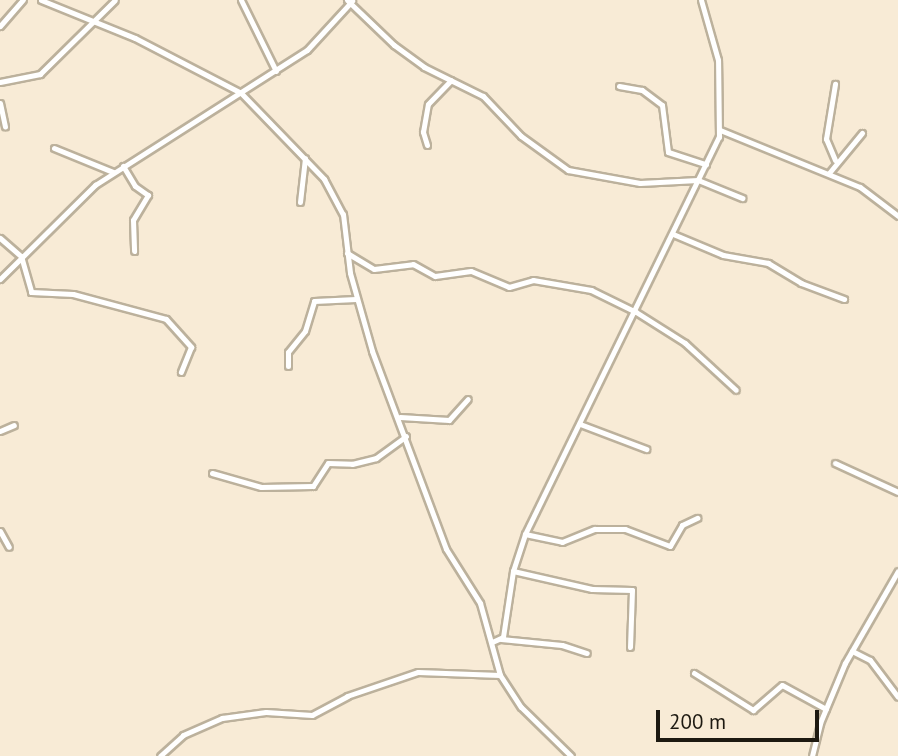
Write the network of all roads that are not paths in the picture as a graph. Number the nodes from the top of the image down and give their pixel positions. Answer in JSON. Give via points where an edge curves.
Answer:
{"nodes":[{"id":1,"x":23,"y":0,"type":"edge"},
{"id":2,"x":41,"y":0,"type":"edge"},
{"id":3,"x":115,"y":0,"type":"edge"},
{"id":4,"x":241,"y":0,"type":"edge"},
{"id":5,"x":701,"y":0,"type":"edge"},
{"id":6,"x":351,"y":1,"type":"edge"},
{"id":7,"x":94,"y":20,"type":"junction"},
{"id":8,"x":0,"y":26,"type":"edge"},
{"id":9,"x":276,"y":71,"type":"junction"},
{"id":10,"x":451,"y":80,"type":"junction"},
{"id":11,"x":0,"y":82,"type":"edge"},
{"id":12,"x":835,"y":84,"type":"dead end"},
{"id":13,"x":619,"y":86,"type":"dead end"},
{"id":14,"x":241,"y":93,"type":"junction"},
{"id":15,"x":0,"y":103,"type":"edge"},
{"id":16,"x":5,"y":126,"type":"dead end"},
{"id":17,"x":720,"y":130,"type":"junction"},
{"id":18,"x":862,"y":133,"type":"dead end"},
{"id":19,"x":427,"y":145,"type":"dead end"},
{"id":20,"x":54,"y":148,"type":"dead end"},
{"id":21,"x":304,"y":158,"type":"junction"},
{"id":22,"x":835,"y":160,"type":"junction"},
{"id":23,"x":706,"y":164,"type":"junction"},
{"id":24,"x":123,"y":166,"type":"junction"},
{"id":25,"x":113,"y":172,"type":"junction"},
{"id":26,"x":829,"y":173,"type":"junction"},
{"id":27,"x":698,"y":180,"type":"junction"},
{"id":28,"x":742,"y":198,"type":"dead end"},
{"id":29,"x":300,"y":202,"type":"dead end"},
{"id":30,"x":898,"y":216,"type":"edge"},
{"id":31,"x":673,"y":234,"type":"junction"},
{"id":32,"x":0,"y":238,"type":"edge"},
{"id":33,"x":134,"y":251,"type":"dead end"},
{"id":34,"x":347,"y":253,"type":"junction"},
{"id":35,"x":21,"y":256,"type":"junction"},
{"id":36,"x":0,"y":279,"type":"edge"},
{"id":37,"x":356,"y":299,"type":"junction"},
{"id":38,"x":844,"y":299,"type":"dead end"},
{"id":39,"x":636,"y":312,"type":"junction"},
{"id":40,"x":288,"y":366,"type":"dead end"},
{"id":41,"x":181,"y":372,"type":"dead end"},
{"id":42,"x":736,"y":390,"type":"dead end"},
{"id":43,"x":468,"y":399,"type":"dead end"},
{"id":44,"x":400,"y":417,"type":"junction"},
{"id":45,"x":580,"y":424,"type":"junction"},
{"id":46,"x":14,"y":425,"type":"dead end"},
{"id":47,"x":0,"y":431,"type":"edge"},
{"id":48,"x":406,"y":436,"type":"junction"},
{"id":49,"x":646,"y":449,"type":"dead end"},
{"id":50,"x":835,"y":463,"type":"dead end"},
{"id":51,"x":212,"y":473,"type":"dead end"},
{"id":52,"x":898,"y":492,"type":"edge"},
{"id":53,"x":697,"y":518,"type":"dead end"},
{"id":54,"x":0,"y":531,"type":"edge"},
{"id":55,"x":525,"y":534,"type":"junction"},
{"id":56,"x":9,"y":547,"type":"dead end"},
{"id":57,"x":513,"y":571,"type":"junction"},
{"id":58,"x":898,"y":571,"type":"edge"},
{"id":59,"x":501,"y":639,"type":"junction"},
{"id":60,"x":492,"y":642,"type":"junction"},
{"id":61,"x":630,"y":647,"type":"dead end"},
{"id":62,"x":852,"y":651,"type":"junction"},
{"id":63,"x":587,"y":653,"type":"dead end"},
{"id":64,"x":694,"y":673,"type":"dead end"},
{"id":65,"x":500,"y":675,"type":"junction"},
{"id":66,"x":898,"y":696,"type":"edge"},
{"id":67,"x":826,"y":709,"type":"junction"},
{"id":68,"x":160,"y":756,"type":"edge"},
{"id":69,"x":571,"y":756,"type":"edge"},
{"id":70,"x":813,"y":756,"type":"edge"}],
"edges":[{"from":1,"to":8,"type":"street"},
{"from":2,"to":7,"type":"street"},
{"from":3,"to":7,"type":"street"},
{"from":4,"to":9,"type":"street"},
{"from":5,"to":17,"type":"street","via":[[718,60]]},
{"from":6,"to":9,"type":"street","via":[[307,50]]},
{"from":6,"to":10,"type":"street","via":[[394,45],[424,68]]},
{"from":7,"to":11,"type":"street","via":[[34,78]]},
{"from":7,"to":14,"type":"street"},
{"from":9,"to":14,"type":"street"},
{"from":10,"to":19,"type":"street","via":[[428,104],[423,132]]},
{"from":10,"to":27,"type":"street","via":[[492,103],[521,135],[568,170],[639,183]]},
{"from":12,"to":22,"type":"street","via":[[826,139]]},
{"from":13,"to":23,"type":"street","via":[[642,90],[662,105],[668,152]]},
{"from":14,"to":21,"type":"street"},
{"from":14,"to":24,"type":"street"},
{"from":15,"to":16,"type":"street"},
{"from":17,"to":23,"type":"street"},
{"from":17,"to":26,"type":"street"},
{"from":18,"to":22,"type":"street"},
{"from":20,"to":25,"type":"street"},
{"from":21,"to":29,"type":"street"},
{"from":21,"to":34,"type":"street","via":[[335,195],[343,214]]},
{"from":22,"to":26,"type":"street"},
{"from":23,"to":27,"type":"street"},
{"from":24,"to":25,"type":"street"},
{"from":24,"to":33,"type":"street","via":[[135,186],[148,195],[133,220]]},
{"from":25,"to":35,"type":"street"},
{"from":26,"to":30,"type":"street","via":[[860,187]]},
{"from":27,"to":28,"type":"street"},
{"from":27,"to":31,"type":"street"},
{"from":31,"to":38,"type":"street","via":[[723,255],[768,263],[801,283]]},
{"from":31,"to":39,"type":"street"},
{"from":32,"to":35,"type":"street"},
{"from":34,"to":37,"type":"street"},
{"from":34,"to":39,"type":"street","via":[[374,269],[404,264],[435,276],[471,271],[509,287],[533,280],[573,284]]},
{"from":35,"to":36,"type":"street"},
{"from":35,"to":41,"type":"street","via":[[31,292],[72,294],[166,319],[191,347]]},
{"from":37,"to":40,"type":"street","via":[[314,301],[305,331],[288,352]]},
{"from":37,"to":44,"type":"street"},
{"from":39,"to":42,"type":"street","via":[[685,343]]},
{"from":39,"to":45,"type":"street"},
{"from":43,"to":44,"type":"street","via":[[449,420]]},
{"from":44,"to":48,"type":"street"},
{"from":45,"to":49,"type":"street"},
{"from":45,"to":55,"type":"street"},
{"from":46,"to":47,"type":"street"},
{"from":48,"to":51,"type":"street","via":[[365,461],[328,463],[313,486],[261,487]]},
{"from":48,"to":60,"type":"street","via":[[446,549],[480,603]]},
{"from":50,"to":52,"type":"street"},
{"from":53,"to":55,"type":"street","via":[[682,525],[670,546],[625,529],[595,529],[569,541]]},
{"from":54,"to":56,"type":"street"},
{"from":55,"to":57,"type":"street"},
{"from":57,"to":59,"type":"street"},
{"from":57,"to":61,"type":"street","via":[[598,590],[632,590]]},
{"from":58,"to":62,"type":"street"},
{"from":59,"to":60,"type":"street"},
{"from":59,"to":63,"type":"street","via":[[562,645]]},
{"from":60,"to":65,"type":"street"},
{"from":62,"to":66,"type":"street","via":[[870,660]]},
{"from":62,"to":67,"type":"street"},
{"from":64,"to":67,"type":"street","via":[[753,710],[782,685]]},
{"from":65,"to":68,"type":"street","via":[[418,672],[347,696],[312,715],[266,712],[222,718],[183,735]]},
{"from":65,"to":69,"type":"street","via":[[521,707]]},
{"from":67,"to":70,"type":"street"}]}
